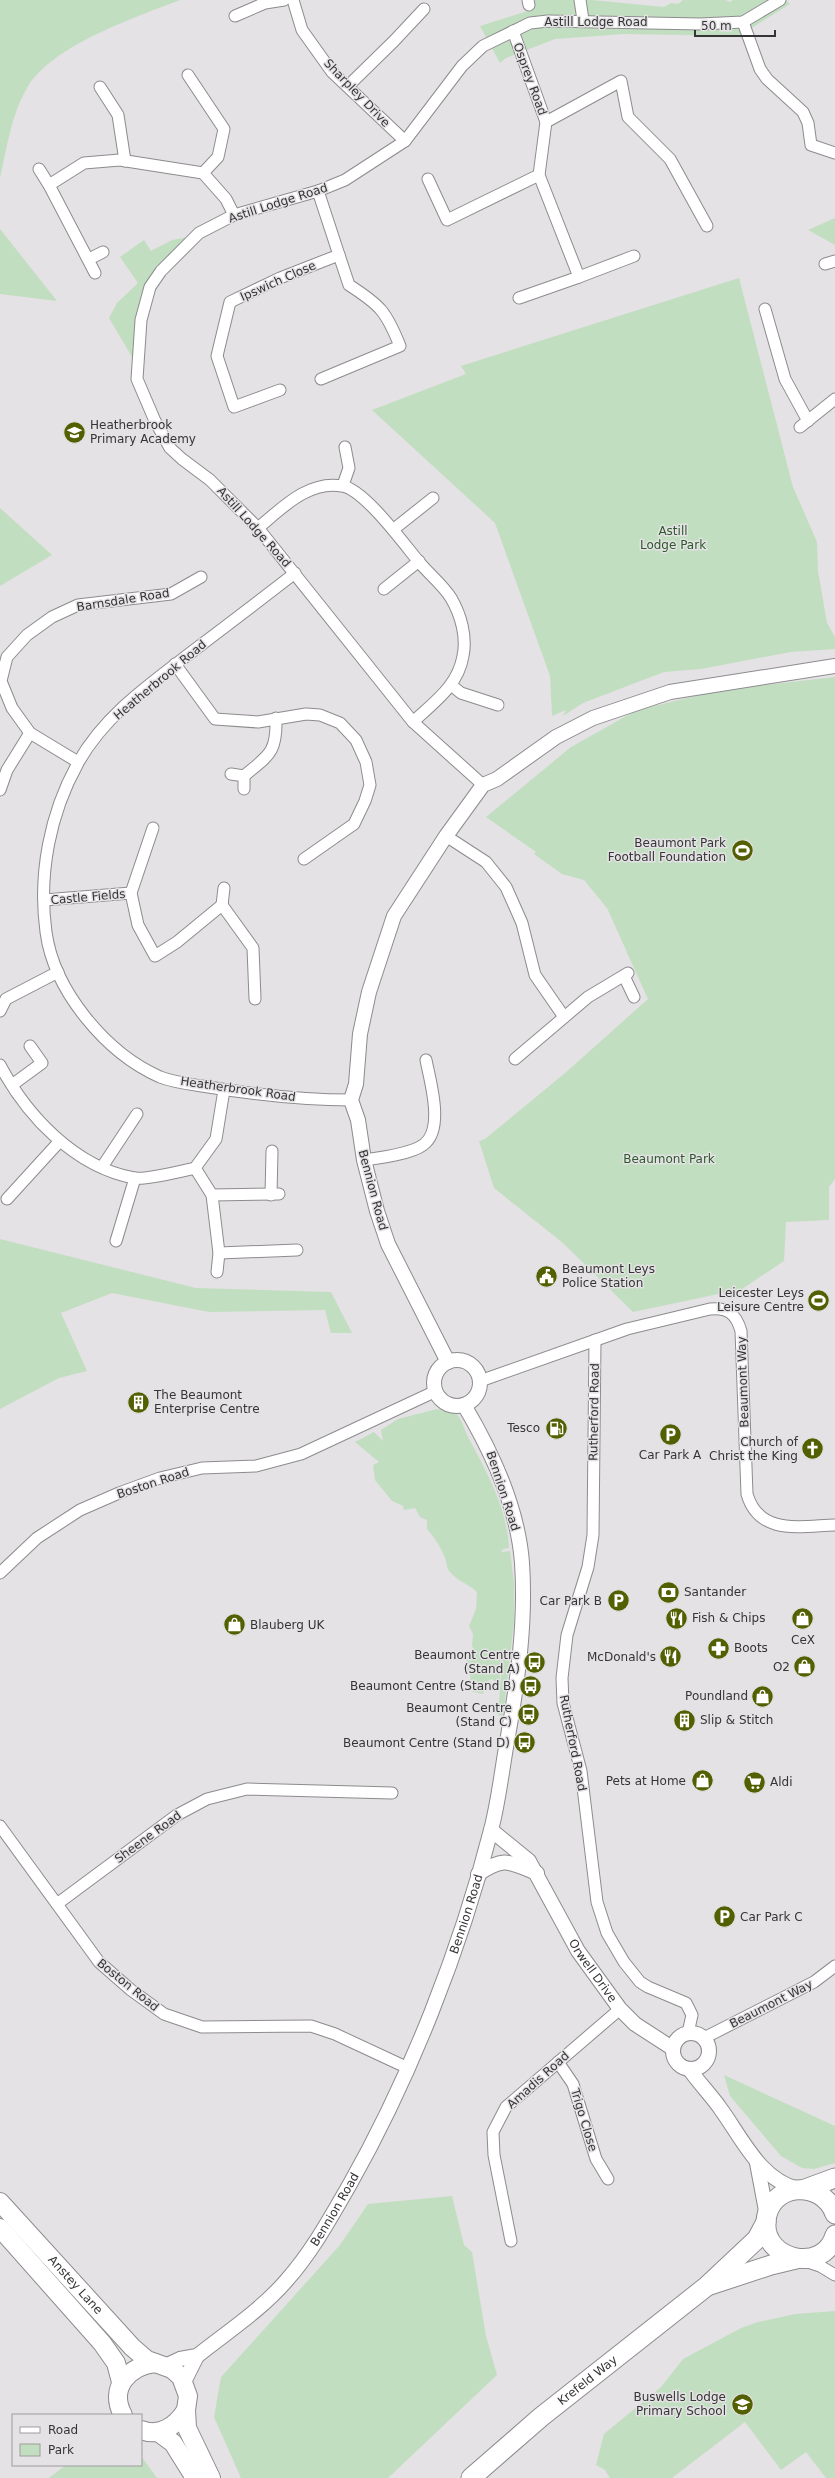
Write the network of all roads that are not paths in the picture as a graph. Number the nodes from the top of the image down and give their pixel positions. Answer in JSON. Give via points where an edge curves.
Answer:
{"nodes":[{"id":1,"x":284,"y":0,"type":"edge"},
{"id":2,"x":293,"y":0,"type":"edge"},
{"id":3,"x":580,"y":0,"type":"edge"},
{"id":4,"x":780,"y":0,"type":"edge"},
{"id":5,"x":258,"y":3,"type":"edge"},
{"id":6,"x":424,"y":9,"type":"dead end"},
{"id":7,"x":235,"y":16,"type":"dead end"},
{"id":8,"x":583,"y":20,"type":"junction"},
{"id":9,"x":743,"y":22,"type":"junction"},
{"id":10,"x":512,"y":31,"type":"junction"},
{"id":11,"x":188,"y":75,"type":"dead end"},
{"id":12,"x":348,"y":86,"type":"junction"},
{"id":13,"x":100,"y":87,"type":"dead end"},
{"id":14,"x":546,"y":122,"type":"junction"},
{"id":15,"x":405,"y":142,"type":"junction"},
{"id":16,"x":835,"y":153,"type":"edge"},
{"id":17,"x":125,"y":161,"type":"junction"},
{"id":18,"x":39,"y":169,"type":"dead end"},
{"id":19,"x":203,"y":173,"type":"junction"},
{"id":20,"x":538,"y":175,"type":"junction"},
{"id":21,"x":428,"y":180,"type":"dead end"},
{"id":22,"x":48,"y":185,"type":"junction"},
{"id":23,"x":318,"y":191,"type":"junction"},
{"id":24,"x":234,"y":215,"type":"junction"},
{"id":25,"x":708,"y":226,"type":"dead end"},
{"id":26,"x":103,"y":252,"type":"dead end"},
{"id":27,"x":339,"y":254,"type":"junction"},
{"id":28,"x":634,"y":256,"type":"dead end"},
{"id":29,"x":89,"y":259,"type":"junction"},
{"id":30,"x":95,"y":273,"type":"dead end"},
{"id":31,"x":579,"y":277,"type":"junction"},
{"id":32,"x":519,"y":298,"type":"dead end"},
{"id":33,"x":765,"y":309,"type":"dead end"},
{"id":34,"x":321,"y":379,"type":"dead end"},
{"id":35,"x":280,"y":390,"type":"dead end"},
{"id":36,"x":835,"y":399,"type":"edge"},
{"id":37,"x":345,"y":447,"type":"dead end"},
{"id":38,"x":343,"y":486,"type":"junction"},
{"id":39,"x":433,"y":498,"type":"dead end"},
{"id":40,"x":258,"y":528,"type":"junction"},
{"id":41,"x":394,"y":529,"type":"junction"},
{"id":42,"x":418,"y":561,"type":"junction"},
{"id":43,"x":295,"y":573,"type":"junction"},
{"id":44,"x":201,"y":577,"type":"dead end"},
{"id":45,"x":384,"y":589,"type":"dead end"},
{"id":46,"x":175,"y":664,"type":"junction"},
{"id":47,"x":835,"y":666,"type":"edge"},
{"id":48,"x":1,"y":681,"type":"edge"},
{"id":49,"x":451,"y":685,"type":"junction"},
{"id":50,"x":498,"y":706,"type":"dead end"},
{"id":51,"x":276,"y":718,"type":"junction"},
{"id":52,"x":413,"y":722,"type":"junction"},
{"id":53,"x":30,"y":733,"type":"junction"},
{"id":54,"x":78,"y":762,"type":"junction"},
{"id":55,"x":230,"y":774,"type":"dead end"},
{"id":56,"x":244,"y":776,"type":"junction"},
{"id":57,"x":483,"y":785,"type":"junction"},
{"id":58,"x":0,"y":790,"type":"edge"},
{"id":59,"x":244,"y":790,"type":"dead end"},
{"id":60,"x":152,"y":828,"type":"dead end"},
{"id":61,"x":446,"y":836,"type":"junction"},
{"id":62,"x":304,"y":859,"type":"dead end"},
{"id":63,"x":224,"y":888,"type":"dead end"},
{"id":64,"x":131,"y":893,"type":"junction"},
{"id":65,"x":44,"y":900,"type":"junction"},
{"id":66,"x":222,"y":905,"type":"junction"},
{"id":67,"x":58,"y":972,"type":"junction"},
{"id":68,"x":634,"y":997,"type":"dead end"},
{"id":69,"x":255,"y":999,"type":"dead end"},
{"id":70,"x":0,"y":1011,"type":"edge"},
{"id":71,"x":564,"y":1017,"type":"junction"},
{"id":72,"x":30,"y":1046,"type":"dead end"},
{"id":73,"x":515,"y":1059,"type":"dead end"},
{"id":74,"x":426,"y":1060,"type":"dead end"},
{"id":75,"x":0,"y":1065,"type":"edge"},
{"id":76,"x":12,"y":1085,"type":"junction"},
{"id":77,"x":224,"y":1090,"type":"junction"},
{"id":78,"x":351,"y":1100,"type":"junction"},
{"id":79,"x":137,"y":1114,"type":"dead end"},
{"id":80,"x":59,"y":1142,"type":"junction"},
{"id":81,"x":272,"y":1151,"type":"dead end"},
{"id":82,"x":364,"y":1160,"type":"junction"},
{"id":83,"x":102,"y":1167,"type":"junction"},
{"id":84,"x":195,"y":1168,"type":"junction"},
{"id":85,"x":135,"y":1178,"type":"junction"},
{"id":86,"x":212,"y":1195,"type":"junction"},
{"id":87,"x":7,"y":1199,"type":"dead end"},
{"id":88,"x":116,"y":1241,"type":"dead end"},
{"id":89,"x":296,"y":1250,"type":"dead end"},
{"id":90,"x":219,"y":1253,"type":"junction"},
{"id":91,"x":217,"y":1272,"type":"dead end"},
{"id":92,"x":595,"y":1340,"type":"junction"},
{"id":93,"x":448,"y":1362,"type":"junction"},
{"id":94,"x":480,"y":1381,"type":"junction"},
{"id":95,"x":436,"y":1391,"type":"junction"},
{"id":96,"x":464,"y":1405,"type":"junction"},
{"id":97,"x":835,"y":1524,"type":"edge"},
{"id":98,"x":0,"y":1573,"type":"edge"},
{"id":99,"x":392,"y":1793,"type":"dead end"},
{"id":100,"x":0,"y":1826,"type":"edge"},
{"id":101,"x":491,"y":1830,"type":"junction"},
{"id":102,"x":537,"y":1873,"type":"junction"},
{"id":103,"x":478,"y":1874,"type":"junction"},
{"id":104,"x":57,"y":1904,"type":"junction"},
{"id":105,"x":835,"y":1966,"type":"edge"},
{"id":106,"x":620,"y":2009,"type":"junction"},
{"id":107,"x":688,"y":2033,"type":"junction"},
{"id":108,"x":704,"y":2038,"type":"junction"},
{"id":109,"x":672,"y":2048,"type":"junction"},
{"id":110,"x":558,"y":2062,"type":"junction"},
{"id":111,"x":703,"y":2065,"type":"junction"},
{"id":112,"x":408,"y":2068,"type":"junction"},
{"id":113,"x":690,"y":2070,"type":"junction"},
{"id":114,"x":719,"y":2106,"type":"junction"},
{"id":115,"x":757,"y":2163,"type":"junction"},
{"id":116,"x":835,"y":2178,"type":"edge"},
{"id":117,"x":608,"y":2179,"type":"dead end"},
{"id":118,"x":802,"y":2189,"type":"junction"},
{"id":119,"x":0,"y":2202,"type":"edge"},
{"id":120,"x":835,"y":2214,"type":"edge"},
{"id":121,"x":767,"y":2219,"type":"junction"},
{"id":122,"x":0,"y":2228,"type":"edge"},
{"id":123,"x":835,"y":2235,"type":"edge"},
{"id":124,"x":511,"y":2241,"type":"dead end"},
{"id":125,"x":799,"y":2259,"type":"junction"},
{"id":126,"x":835,"y":2275,"type":"edge"},
{"id":127,"x":707,"y":2286,"type":"junction"},
{"id":128,"x":197,"y":2356,"type":"junction"},
{"id":129,"x":161,"y":2364,"type":"junction"},
{"id":130,"x":121,"y":2382,"type":"junction"},
{"id":131,"x":184,"y":2382,"type":"junction"},
{"id":132,"x":186,"y":2410,"type":"junction"},
{"id":133,"x":123,"y":2414,"type":"edge"},
{"id":134,"x":150,"y":2431,"type":"edge"},
{"id":135,"x":195,"y":2478,"type":"edge"},
{"id":136,"x":211,"y":2478,"type":"edge"},
{"id":137,"x":471,"y":2478,"type":"edge"}],
"edges":[{"from":1,"to":5,"type":"street"},
{"from":2,"to":12,"type":"street","name":"Sharpley Drive","via":[[302,30],[332,72]]},
{"from":3,"to":8,"type":"street"},
{"from":4,"to":9,"type":"street","name":"Astill Lodge Road"},
{"from":5,"to":7,"type":"street"},
{"from":6,"to":12,"type":"street"},
{"from":8,"to":9,"type":"street","name":"Astill Lodge Road","via":[[700,24]]},
{"from":8,"to":10,"type":"street","name":"Astill Lodge Road","via":[[530,23]]},
{"from":9,"to":16,"type":"street","via":[[760,69],[767,79],[803,112],[812,145]]},
{"from":10,"to":14,"type":"street","name":"Osprey Road"},
{"from":10,"to":15,"type":"street","name":"Astill Lodge Road","via":[[483,46],[462,66]]},
{"from":11,"to":19,"type":"street","via":[[224,129],[218,157]]},
{"from":12,"to":15,"type":"street","name":"Sharpley Drive"},
{"from":13,"to":17,"type":"street","via":[[118,115]]},
{"from":14,"to":20,"type":"street","name":"Osprey Road"},
{"from":14,"to":25,"type":"street","via":[[621,81],[628,117],[670,159]]},
{"from":15,"to":23,"type":"street","name":"Astill Lodge Road","via":[[345,180]]},
{"from":17,"to":19,"type":"street"},
{"from":17,"to":22,"type":"street","via":[[84,163]]},
{"from":18,"to":22,"type":"street"},
{"from":19,"to":24,"type":"street","via":[[226,199]]},
{"from":20,"to":21,"type":"street","via":[[447,220]]},
{"from":20,"to":31,"type":"street"},
{"from":22,"to":29,"type":"street"},
{"from":23,"to":24,"type":"street","name":"Astill Lodge Road"},
{"from":23,"to":27,"type":"street"},
{"from":24,"to":40,"type":"street","name":"Astill Lodge Road","via":[[189,241],[150,287],[141,320],[137,379],[154,422],[170,448],[210,480]]},
{"from":26,"to":29,"type":"street"},
{"from":27,"to":34,"type":"street","via":[[349,285],[374,301],[388,318],[400,346]]},
{"from":27,"to":35,"type":"street","name":"Ipswich Close","via":[[230,302],[217,356],[234,407]]},
{"from":28,"to":31,"type":"street"},
{"from":29,"to":30,"type":"street"},
{"from":31,"to":32,"type":"street"},
{"from":33,"to":36,"type":"street","via":[[785,379],[804,424]]},
{"from":37,"to":38,"type":"street","via":[[349,468]]},
{"from":38,"to":40,"type":"street","via":[[320,487],[299,495]]},
{"from":38,"to":41,"type":"street","via":[[361,497]]},
{"from":39,"to":41,"type":"street"},
{"from":40,"to":43,"type":"street","name":"Astill Lodge Road"},
{"from":41,"to":42,"type":"street"},
{"from":42,"to":45,"type":"street"},
{"from":42,"to":49,"type":"street","via":[[451,598],[465,631],[461,669],[459,676]]},
{"from":43,"to":46,"type":"street","name":"Heatherbrook Road"},
{"from":43,"to":52,"type":"street","name":"Astill Lodge Road"},
{"from":44,"to":48,"type":"street","name":"Barnsdale Road","via":[[171,594],[78,605],[52,617],[27,635],[8,656]]},
{"from":46,"to":51,"type":"street","via":[[216,718],[258,722]]},
{"from":46,"to":54,"type":"street","name":"Heatherbrook Road","via":[[120,710]]},
{"from":47,"to":57,"type":"street","via":[[670,692],[587,722],[556,737],[497,779]]},
{"from":48,"to":53,"type":"street","name":"Barnsdale Road","via":[[12,708]]},
{"from":49,"to":50,"type":"street","via":[[461,693]]},
{"from":49,"to":52,"type":"street"},
{"from":51,"to":56,"type":"street","via":[[276,738],[269,756]]},
{"from":51,"to":62,"type":"street","via":[[320,715],[340,723],[356,740],[366,762],[370,785],[354,824]]},
{"from":52,"to":57,"type":"street","name":"Astill Lodge Road"},
{"from":53,"to":54,"type":"street","name":"Barnsdale Road"},
{"from":53,"to":58,"type":"street","via":[[7,770]]},
{"from":54,"to":65,"type":"street","name":"Heatherbrook Road","via":[[53,819],[45,861]]},
{"from":55,"to":56,"type":"street"},
{"from":56,"to":59,"type":"street"},
{"from":57,"to":61,"type":"street"},
{"from":60,"to":64,"type":"street","name":"Castle Fields"},
{"from":61,"to":71,"type":"street","via":[[486,862],[506,887],[522,924],[534,975]]},
{"from":61,"to":78,"type":"street","via":[[394,916],[369,992],[360,1034],[356,1084]]},
{"from":63,"to":66,"type":"street"},
{"from":64,"to":65,"type":"street","name":"Castle Fields"},
{"from":64,"to":66,"type":"street","name":"Castle Fields","via":[[138,925],[155,956],[177,942]]},
{"from":65,"to":67,"type":"street","name":"Heatherbrook Road","via":[[46,933]]},
{"from":66,"to":69,"type":"street","via":[[253,948]]},
{"from":67,"to":70,"type":"street","via":[[6,999]]},
{"from":67,"to":77,"type":"street","name":"Heatherbrook Road","via":[[87,1022],[121,1054],[161,1077]]},
{"from":68,"to":71,"type":"street","via":[[626,975],[588,998]]},
{"from":71,"to":73,"type":"street"},
{"from":72,"to":76,"type":"street","via":[[42,1063]]},
{"from":74,"to":82,"type":"street","via":[[435,1115],[430,1137],[423,1145],[413,1149]]},
{"from":75,"to":76,"type":"street"},
{"from":76,"to":80,"type":"street"},
{"from":77,"to":78,"type":"street","name":"Heatherbrook Road","via":[[325,1100]]},
{"from":77,"to":84,"type":"street","via":[[216,1139]]},
{"from":78,"to":82,"type":"street","name":"Bennion Road","via":[[358,1120]]},
{"from":79,"to":83,"type":"street"},
{"from":80,"to":83,"type":"street"},
{"from":80,"to":87,"type":"street"},
{"from":81,"to":86,"type":"street","via":[[275,1194]]},
{"from":82,"to":93,"type":"street","name":"Bennion Road","via":[[388,1244]]},
{"from":83,"to":85,"type":"street"},
{"from":84,"to":85,"type":"street"},
{"from":84,"to":86,"type":"street"},
{"from":85,"to":88,"type":"street"},
{"from":86,"to":90,"type":"street"},
{"from":89,"to":90,"type":"street"},
{"from":90,"to":91,"type":"street"},
{"from":92,"to":94,"type":"street","name":"Beaumont Way"},
{"from":92,"to":97,"type":"street","name":"Beaumont Way","via":[[664,1319],[721,1308],[729,1311],[735,1316],[741,1331],[747,1494],[754,1512],[763,1520],[777,1525]]},
{"from":92,"to":107,"type":"street","name":"Rutherford Road","via":[[593,1535],[588,1567],[567,1635],[562,1678],[563,1698],[581,1770],[597,1902],[607,1933],[624,1962],[640,1982],[648,1988],[686,2002],[692,2015]]},
{"from":93,"to":94,"type":"street","via":[[455,1360],[469,1363]]},
{"from":93,"to":95,"type":"street","via":[[438,1371],[434,1380]]},
{"from":94,"to":96,"type":"street","via":[[476,1396]]},
{"from":95,"to":96,"type":"street","via":[[439,1397],[450,1405]]},
{"from":95,"to":98,"type":"street","name":"Boston Road","via":[[301,1454],[256,1466],[202,1468],[160,1478],[119,1493],[80,1510],[37,1538]]},
{"from":96,"to":101,"type":"street","name":"Bennion Road","via":[[487,1444],[498,1472],[513,1516],[522,1560],[522,1645]]},
{"from":99,"to":104,"type":"street","name":"Sheene Road","via":[[247,1789],[207,1799],[177,1815]]},
{"from":100,"to":104,"type":"street","name":"Boston Road"},
{"from":101,"to":102,"type":"street","name":"Orwell Drive","via":[[529,1861]]},
{"from":101,"to":103,"type":"street","name":"Bennion Road"},
{"from":102,"to":103,"type":"street","via":[[513,1864],[496,1862]]},
{"from":102,"to":106,"type":"street","name":"Orwell Drive","via":[[578,1951]]},
{"from":103,"to":112,"type":"street","name":"Bennion Road","via":[[442,1983]]},
{"from":104,"to":112,"type":"street","name":"Boston Road","via":[[98,1962],[164,2014],[202,2027],[312,2026]]},
{"from":105,"to":108,"type":"street","name":"Beaumont Way","via":[[814,1982]]},
{"from":106,"to":109,"type":"street","name":"Orwell Drive","via":[[635,2024]]},
{"from":106,"to":110,"type":"street","name":"Amadis Road"},
{"from":107,"to":108,"type":"street","via":[[695,2033]]},
{"from":107,"to":109,"type":"street","via":[[680,2036]]},
{"from":108,"to":111,"type":"street","via":[[710,2053]]},
{"from":109,"to":113,"type":"street","via":[[679,2066]]},
{"from":110,"to":117,"type":"street","name":"Trigo Close","via":[[573,2084],[596,2159]]},
{"from":110,"to":124,"type":"street","name":"Amadis Road","via":[[506,2108],[493,2132],[494,2155]]},
{"from":111,"to":113,"type":"street"},
{"from":111,"to":114,"type":"street"},
{"from":112,"to":128,"type":"street","name":"Bennion Road","via":[[366,2157],[309,2252],[286,2282]]},
{"from":113,"to":114,"type":"street"},
{"from":114,"to":115,"type":"street"},
{"from":115,"to":118,"type":"street","via":[[784,2184]]},
{"from":115,"to":121,"type":"street"},
{"from":116,"to":118,"type":"highway"},
{"from":118,"to":120,"type":"highway","via":[[823,2196],[832,2205]]},
{"from":118,"to":121,"type":"highway","name":"Krefeld Way","via":[[782,2195],[774,2203]]},
{"from":119,"to":129,"type":"main road","name":"Anstey Lane","via":[[132,2347],[147,2360]]},
{"from":121,"to":125,"type":"highway","via":[[771,2242],[778,2250]]},
{"from":121,"to":127,"type":"highway","name":"Krefeld Way","via":[[757,2239]]},
{"from":122,"to":130,"type":"main road","via":[[102,2342],[116,2363]]},
{"from":123,"to":125,"type":"highway","name":"Krefeld Way","via":[[823,2253]]},
{"from":125,"to":126,"type":"street","via":[[820,2266]]},
{"from":125,"to":127,"type":"highway","name":"Krefeld Way","via":[[771,2265]]},
{"from":127,"to":137,"type":"highway","name":"Krefeld Way","via":[[541,2417]]},
{"from":128,"to":129,"type":"street","name":"Bennion Road"},
{"from":128,"to":131,"type":"street","name":"Bennion Road"},
{"from":129,"to":130,"type":"main road","via":[[142,2364],[130,2371]]},
{"from":129,"to":131,"type":"main road","name":"Anstey Lane","via":[[177,2372]]},
{"from":130,"to":133,"type":"main road","via":[[118,2399]]},
{"from":131,"to":132,"type":"main road","via":[[188,2396]]},
{"from":132,"to":134,"type":"main road","via":[[175,2424]]},
{"from":132,"to":136,"type":"main road","via":[[191,2440]]},
{"from":134,"to":135,"type":"main road","via":[[177,2447]]}]}
